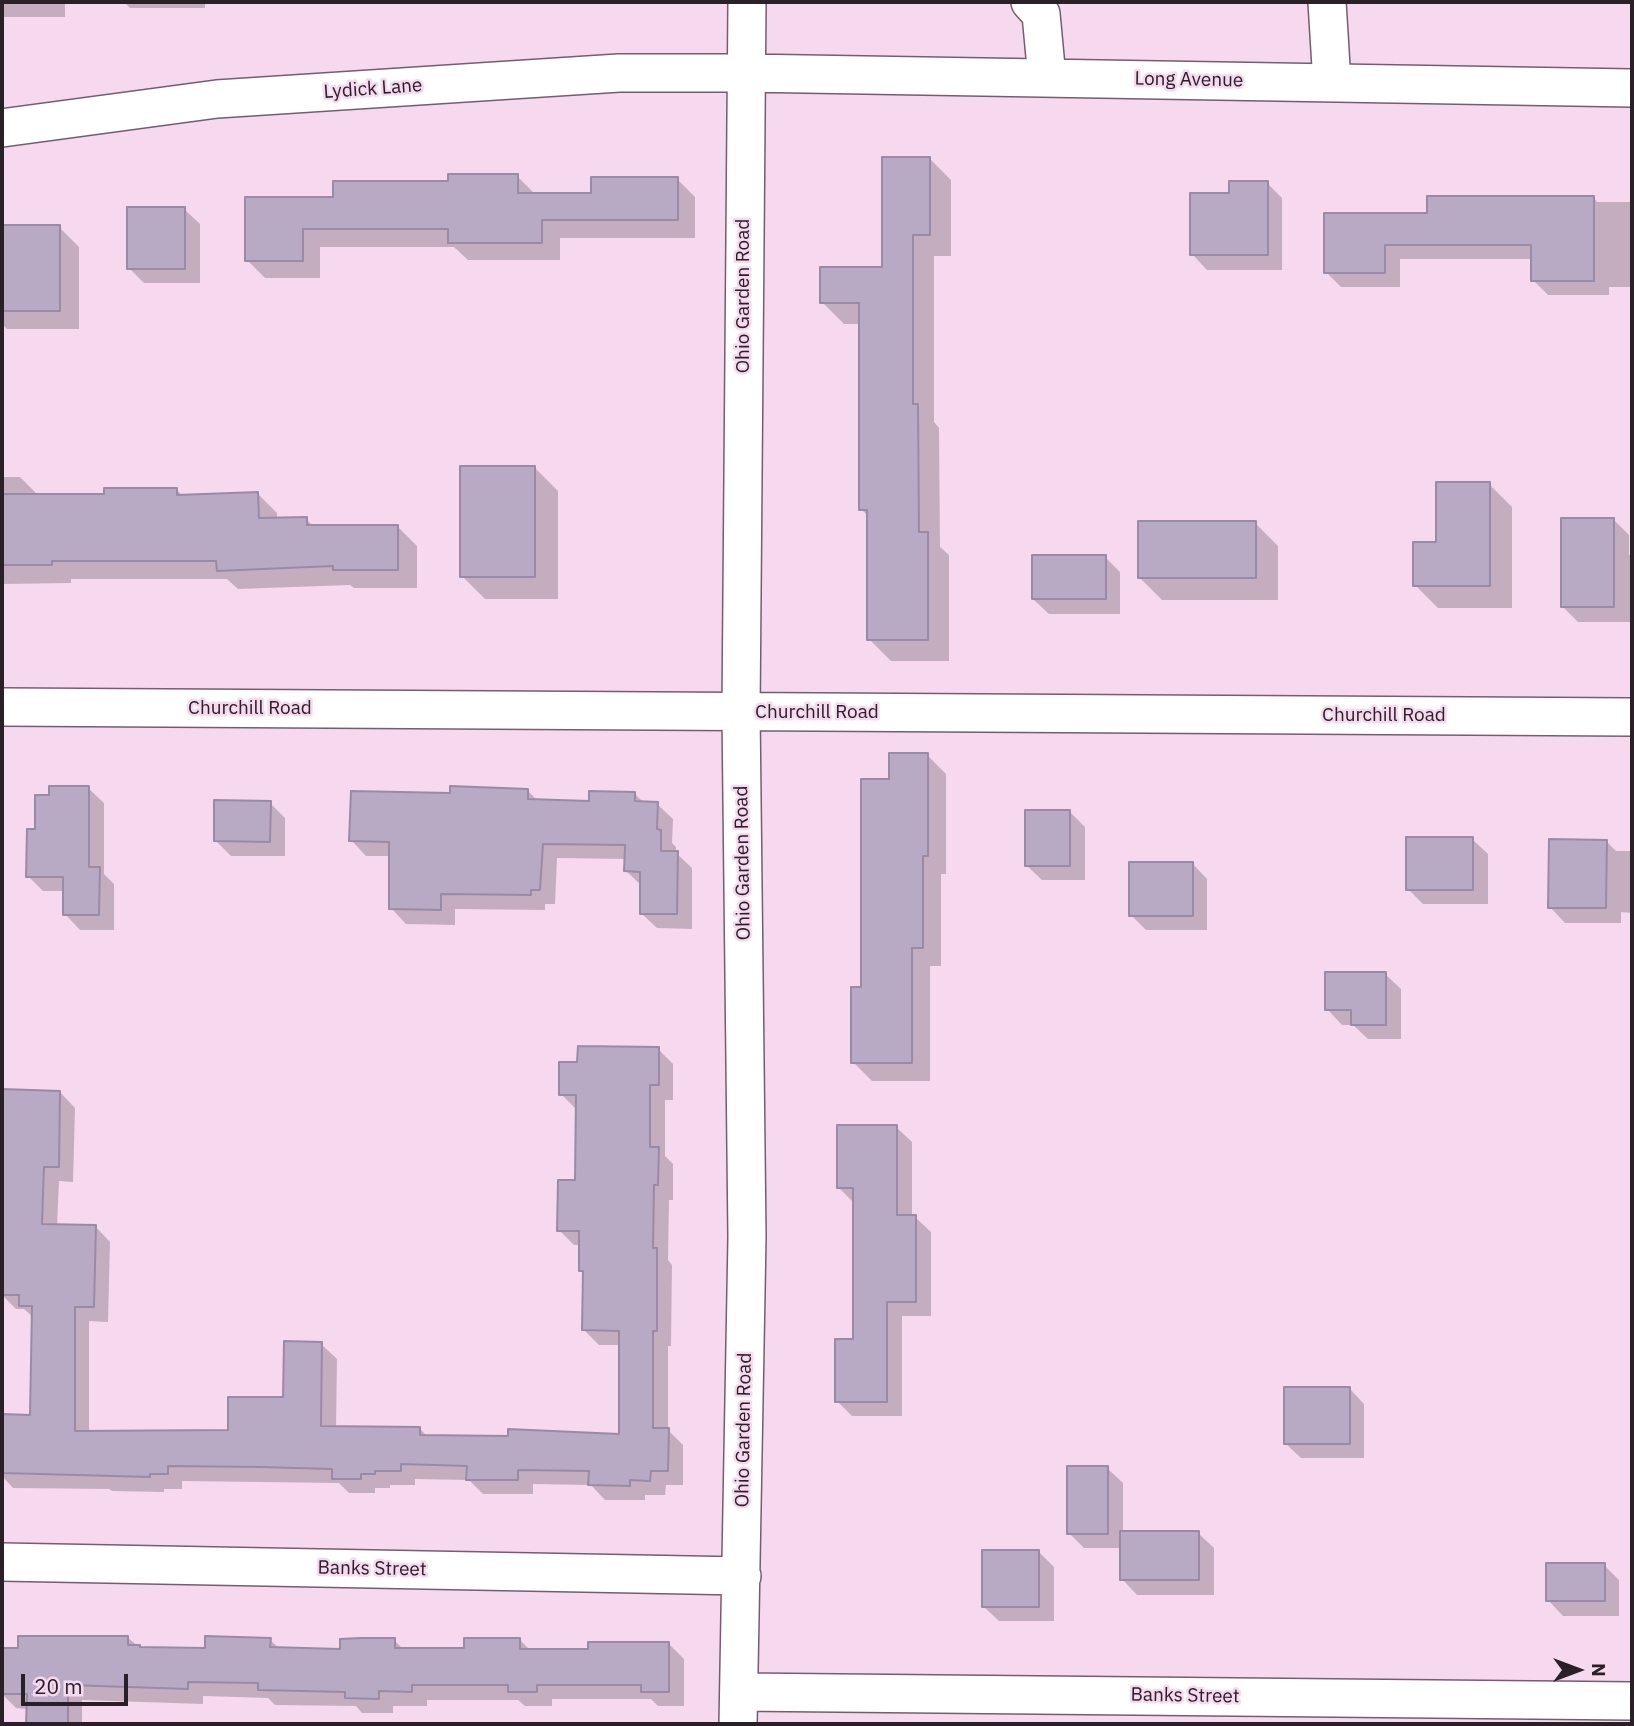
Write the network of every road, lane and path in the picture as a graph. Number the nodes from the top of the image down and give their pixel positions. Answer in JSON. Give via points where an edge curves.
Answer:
{"nodes":[{"id":1,"x":747,"y":2,"type":"edge"},
{"id":2,"x":1030,"y":2,"type":"edge"},
{"id":3,"x":1327,"y":2,"type":"edge"},
{"id":4,"x":746,"y":73,"type":"junction"},
{"id":5,"x":1046,"y":78,"type":"junction"},
{"id":6,"x":1332,"y":83,"type":"junction"},
{"id":7,"x":1632,"y":88,"type":"edge"},
{"id":8,"x":2,"y":128,"type":"edge"},
{"id":9,"x":2,"y":707,"type":"edge"},
{"id":10,"x":741,"y":712,"type":"junction"},
{"id":11,"x":1632,"y":717,"type":"edge"},
{"id":12,"x":2,"y":1562,"type":"edge"},
{"id":13,"x":741,"y":1576,"type":"junction"},
{"id":14,"x":1632,"y":1701,"type":"edge"},
{"id":15,"x":738,"y":1708,"type":"edge"}],
"edges":[{"from":1,"to":4,"type":"street","name":"Ohio Garden Road"},
{"from":2,"to":5,"type":"street","via":[[1041,13]]},
{"from":3,"to":6,"type":"street"},
{"from":4,"to":5,"type":"street","name":"Long Avenue"},
{"from":4,"to":8,"type":"street","name":"Lydick Lane","via":[[619,73],[216,99]]},
{"from":4,"to":10,"type":"street","name":"Ohio Garden Road"},
{"from":5,"to":6,"type":"street","name":"Long Avenue"},
{"from":6,"to":7,"type":"street","name":"Long Avenue"},
{"from":9,"to":10,"type":"street","name":"Churchill Road"},
{"from":10,"to":11,"type":"street","name":"Churchill Road"},
{"from":10,"to":13,"type":"street","name":"Ohio Garden Road","via":[[747,1237]]},
{"from":12,"to":13,"type":"street","name":"Banks Street"},
{"from":13,"to":15,"type":"street","name":"Ohio Garden Road"},
{"from":14,"to":15,"type":"street","name":"Banks Street"}]}
